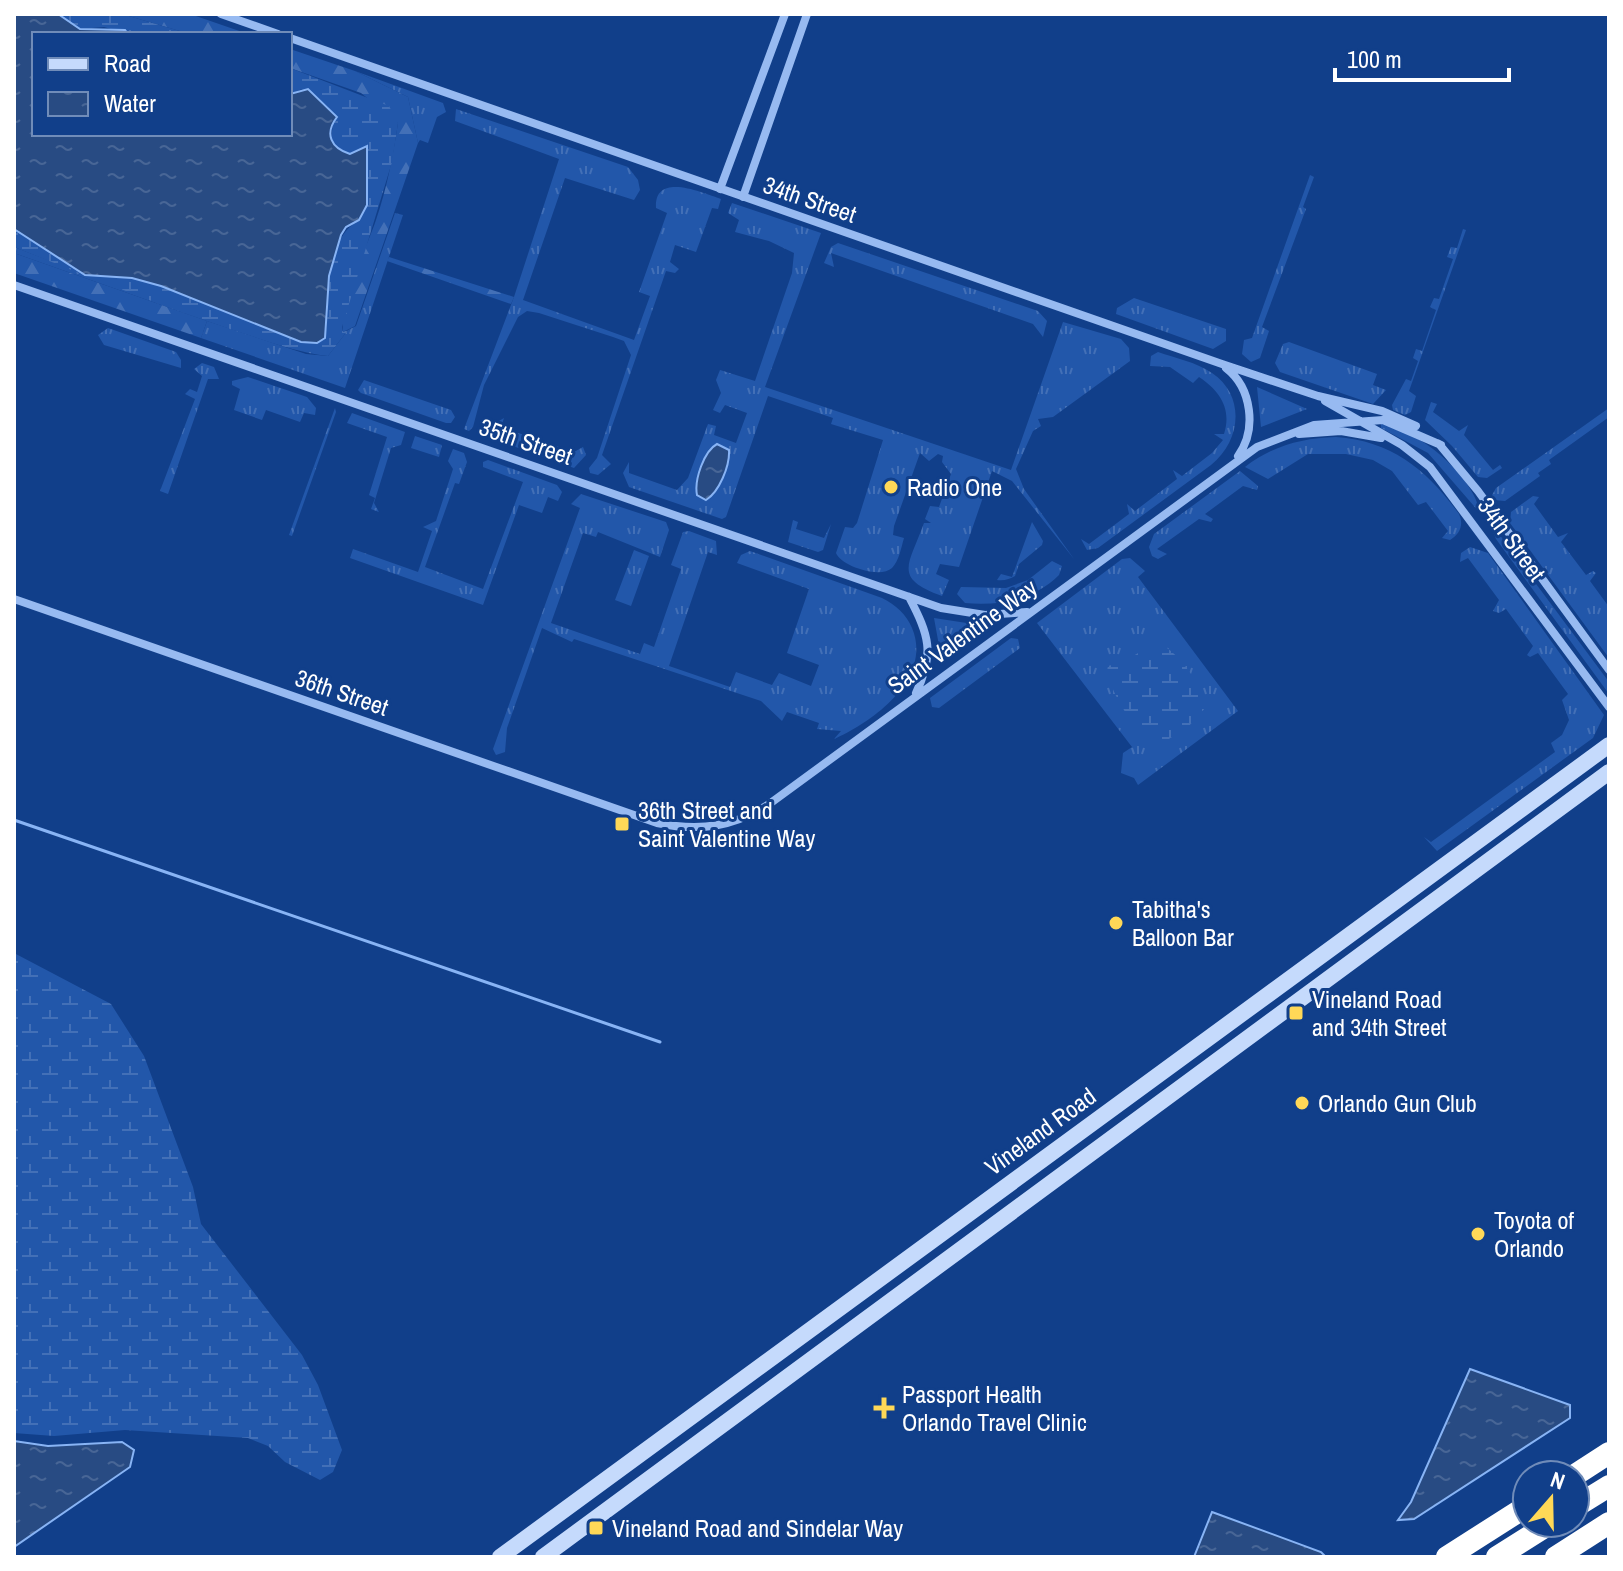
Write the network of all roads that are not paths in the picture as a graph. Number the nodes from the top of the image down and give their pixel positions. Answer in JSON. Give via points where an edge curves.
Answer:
{"nodes":[{"id":1,"x":221,"y":14,"type":"edge"},
{"id":2,"x":785,"y":14,"type":"edge"},
{"id":3,"x":807,"y":14,"type":"edge"},
{"id":4,"x":272,"y":32,"type":"edge"},
{"id":5,"x":292,"y":39,"type":"edge"},
{"id":6,"x":720,"y":189,"type":"junction"},
{"id":7,"x":743,"y":197,"type":"junction"},
{"id":8,"x":14,"y":285,"type":"edge"},
{"id":9,"x":1222,"y":364,"type":"junction"},
{"id":10,"x":1318,"y":396,"type":"junction"},
{"id":11,"x":1358,"y":421,"type":"junction"},
{"id":12,"x":1314,"y":425,"type":"joint"},
{"id":13,"x":1278,"y":437,"type":"junction"},
{"id":14,"x":1387,"y":439,"type":"junction"},
{"id":15,"x":1441,"y":445,"type":"junction"},
{"id":16,"x":1236,"y":460,"type":"junction"},
{"id":17,"x":909,"y":597,"type":"junction"},
{"id":18,"x":14,"y":599,"type":"edge"},
{"id":19,"x":1028,"y":612,"type":"junction"},
{"id":20,"x":1609,"y":670,"type":"edge"},
{"id":21,"x":914,"y":696,"type":"junction"},
{"id":22,"x":1609,"y":707,"type":"edge"},
{"id":23,"x":1609,"y":745,"type":"edge"},
{"id":24,"x":1609,"y":772,"type":"edge"},
{"id":25,"x":657,"y":823,"type":"joint"},
{"id":26,"x":1434,"y":873,"type":"junction"},
{"id":27,"x":1448,"y":891,"type":"junction"},
{"id":28,"x":1322,"y":955,"type":"junction"},
{"id":29,"x":1336,"y":974,"type":"junction"},
{"id":30,"x":1158,"y":1074,"type":"junction"},
{"id":31,"x":1174,"y":1092,"type":"junction"},
{"id":32,"x":806,"y":1332,"type":"junction"},
{"id":33,"x":821,"y":1353,"type":"junction"},
{"id":34,"x":1609,"y":1453,"type":"edge"},
{"id":35,"x":1591,"y":1465,"type":"edge"},
{"id":36,"x":610,"y":1476,"type":"junction"},
{"id":37,"x":1609,"y":1486,"type":"edge"},
{"id":38,"x":1591,"y":1497,"type":"edge"},
{"id":39,"x":624,"y":1498,"type":"junction"},
{"id":40,"x":1511,"y":1516,"type":"edge"},
{"id":41,"x":1609,"y":1523,"type":"edge"},
{"id":42,"x":1526,"y":1539,"type":"edge"},
{"id":43,"x":500,"y":1557,"type":"edge"},
{"id":44,"x":543,"y":1557,"type":"edge"},
{"id":45,"x":1447,"y":1557,"type":"edge"},
{"id":46,"x":1497,"y":1557,"type":"edge"},
{"id":47,"x":1556,"y":1557,"type":"edge"}],
"edges":[{"from":1,"to":4,"type":"street"},
{"from":2,"to":6,"type":"street"},
{"from":3,"to":7,"type":"street"},
{"from":5,"to":6,"type":"street","name":"34th Street"},
{"from":6,"to":7,"type":"street","name":"34th Street"},
{"from":7,"to":9,"type":"street","name":"34th Street"},
{"from":8,"to":17,"type":"street","name":"35th Street"},
{"from":9,"to":10,"type":"street","name":"34th Street"},
{"from":9,"to":16,"type":"street","via":[[1240,383],[1249,415],[1246,446]]},
{"from":10,"to":11,"type":"street","name":"34th Street"},
{"from":10,"to":15,"type":"street","name":"34th Street","via":[[1394,416]]},
{"from":11,"to":12,"type":"street","name":"34th Street"},
{"from":11,"to":14,"type":"street","name":"34th Street"},
{"from":11,"to":15,"type":"street","name":"34th Street","via":[[1395,423]]},
{"from":12,"to":13,"type":"street","name":"Saint Valentine Way"},
{"from":13,"to":14,"type":"street","name":"Saint Valentine Way","via":[[1341,431]]},
{"from":13,"to":16,"type":"street","name":"Saint Valentine Way"},
{"from":14,"to":22,"type":"street","name":"34th Street","via":[[1415,453],[1450,489]]},
{"from":15,"to":20,"type":"street","name":"34th Street"},
{"from":16,"to":19,"type":"street","name":"Saint Valentine Way"},
{"from":17,"to":19,"type":"street","name":"35th Street","via":[[964,613]]},
{"from":17,"to":21,"type":"street","via":[[924,624],[929,656]]},
{"from":18,"to":25,"type":"street","name":"36th Street"},
{"from":19,"to":21,"type":"street","name":"Saint Valentine Way"},
{"from":21,"to":25,"type":"street","name":"Saint Valentine Way","via":[[761,810],[709,828]]},
{"from":23,"to":26,"type":"street","name":"Vineland Road"},
{"from":24,"to":27,"type":"street","name":"Vineland Road"},
{"from":26,"to":27,"type":"street"},
{"from":26,"to":28,"type":"street","name":"Vineland Road"},
{"from":27,"to":29,"type":"street","name":"Vineland Road"},
{"from":28,"to":29,"type":"street"},
{"from":28,"to":30,"type":"street","name":"Vineland Road"},
{"from":29,"to":31,"type":"street","name":"Vineland Road"},
{"from":30,"to":31,"type":"street"},
{"from":30,"to":32,"type":"street","name":"Vineland Road"},
{"from":31,"to":33,"type":"street","name":"Vineland Road"},
{"from":32,"to":33,"type":"street"},
{"from":32,"to":36,"type":"street","name":"Vineland Road"},
{"from":33,"to":39,"type":"street","name":"Vineland Road"},
{"from":34,"to":35,"type":"highway"},
{"from":36,"to":39,"type":"street"},
{"from":36,"to":43,"type":"street","name":"Vineland Road"},
{"from":37,"to":38,"type":"highway"},
{"from":39,"to":44,"type":"street","name":"Vineland Road"},
{"from":40,"to":45,"type":"highway"},
{"from":41,"to":47,"type":"highway"},
{"from":42,"to":46,"type":"highway"}]}
